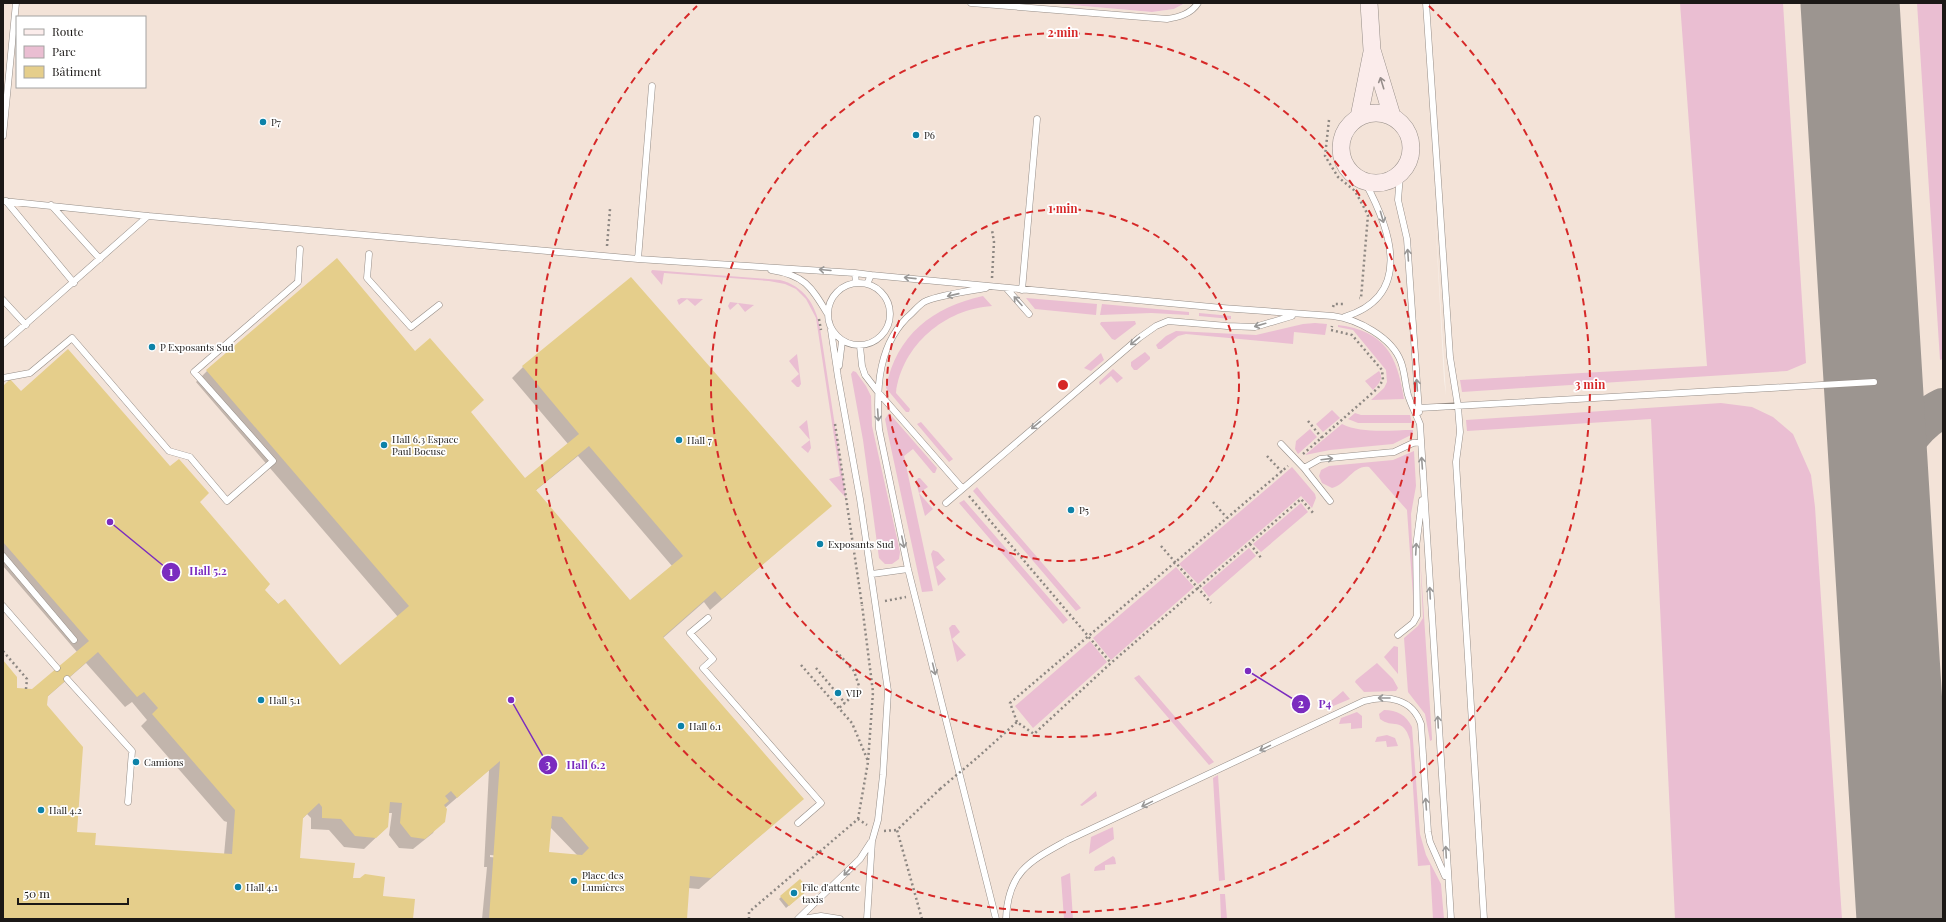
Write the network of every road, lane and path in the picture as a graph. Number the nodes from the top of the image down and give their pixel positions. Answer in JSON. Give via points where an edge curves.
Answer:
{"nodes":[{"id":1,"x":16,"y":3,"type":"edge"},
{"id":2,"x":971,"y":3,"type":"edge"},
{"id":3,"x":1198,"y":3,"type":"edge"},
{"id":4,"x":1369,"y":3,"type":"edge"},
{"id":5,"x":1426,"y":3,"type":"edge"},
{"id":6,"x":1372,"y":50,"type":"junction"},
{"id":7,"x":652,"y":86,"type":"dead end"},
{"id":8,"x":1392,"y":116,"type":"junction"},
{"id":9,"x":1359,"y":117,"type":"junction"},
{"id":10,"x":1037,"y":119,"type":"dead end"},
{"id":11,"x":1329,"y":120,"type":"dead end"},
{"id":12,"x":3,"y":136,"type":"edge"},
{"id":13,"x":1400,"y":175,"type":"junction"},
{"id":14,"x":1365,"y":182,"type":"junction"},
{"id":15,"x":5,"y":201,"type":"edge"},
{"id":16,"x":51,"y":205,"type":"junction"},
{"id":17,"x":610,"y":209,"type":"dead end"},
{"id":18,"x":148,"y":216,"type":"junction"},
{"id":19,"x":992,"y":230,"type":"dead end"},
{"id":20,"x":300,"y":249,"type":"dead end"},
{"id":21,"x":369,"y":254,"type":"dead end"},
{"id":22,"x":606,"y":256,"type":"junction"},
{"id":23,"x":100,"y":259,"type":"junction"},
{"id":24,"x":638,"y":259,"type":"junction"},
{"id":25,"x":742,"y":266,"type":"junction"},
{"id":26,"x":855,"y":273,"type":"junction"},
{"id":27,"x":871,"y":275,"type":"junction"},
{"id":28,"x":74,"y":283,"type":"junction"},
{"id":29,"x":856,"y":283,"type":"junction"},
{"id":30,"x":867,"y":284,"type":"junction"},
{"id":31,"x":991,"y":286,"type":"junction"},
{"id":32,"x":1007,"y":289,"type":"junction"},
{"id":33,"x":1022,"y":290,"type":"junction"},
{"id":34,"x":3,"y":300,"type":"edge"},
{"id":35,"x":1355,"y":300,"type":"dead end"},
{"id":36,"x":1350,"y":302,"type":"dead end"},
{"id":37,"x":439,"y":305,"type":"dead end"},
{"id":38,"x":818,"y":313,"type":"dead end"},
{"id":39,"x":827,"y":313,"type":"junction"},
{"id":40,"x":1029,"y":314,"type":"dead end"},
{"id":41,"x":1297,"y":314,"type":"junction"},
{"id":42,"x":1333,"y":316,"type":"junction"},
{"id":43,"x":1344,"y":317,"type":"junction"},
{"id":44,"x":26,"y":325,"type":"junction"},
{"id":45,"x":831,"y":330,"type":"junction"},
{"id":46,"x":822,"y":336,"type":"dead end"},
{"id":47,"x":842,"y":341,"type":"junction"},
{"id":48,"x":3,"y":344,"type":"edge"},
{"id":49,"x":860,"y":346,"type":"junction"},
{"id":50,"x":838,"y":377,"type":"junction"},
{"id":51,"x":3,"y":378,"type":"edge"},
{"id":52,"x":1874,"y":382,"type":"dead end"},
{"id":53,"x":878,"y":392,"type":"junction"},
{"id":54,"x":1458,"y":407,"type":"junction"},
{"id":55,"x":1419,"y":408,"type":"junction"},
{"id":56,"x":834,"y":420,"type":"dead end"},
{"id":57,"x":1308,"y":421,"type":"dead end"},
{"id":58,"x":1420,"y":424,"type":"junction"},
{"id":59,"x":1322,"y":438,"type":"junction"},
{"id":60,"x":1421,"y":442,"type":"junction"},
{"id":61,"x":1281,"y":444,"type":"dead end"},
{"id":62,"x":1267,"y":456,"type":"dead end"},
{"id":63,"x":1297,"y":459,"type":"junction"},
{"id":64,"x":1304,"y":468,"type":"junction"},
{"id":65,"x":1282,"y":472,"type":"junction"},
{"id":66,"x":1424,"y":484,"type":"junction"},
{"id":67,"x":962,"y":488,"type":"junction"},
{"id":68,"x":1330,"y":501,"type":"dead end"},
{"id":69,"x":1213,"y":502,"type":"dead end"},
{"id":70,"x":946,"y":503,"type":"dead end"},
{"id":71,"x":1314,"y":514,"type":"dead end"},
{"id":72,"x":1227,"y":518,"type":"junction"},
{"id":73,"x":1250,"y":544,"type":"junction"},
{"id":74,"x":1161,"y":546,"type":"dead end"},
{"id":75,"x":3,"y":556,"type":"edge"},
{"id":76,"x":1262,"y":558,"type":"dead end"},
{"id":77,"x":1175,"y":562,"type":"junction"},
{"id":78,"x":908,"y":568,"type":"junction"},
{"id":79,"x":872,"y":574,"type":"junction"},
{"id":80,"x":1198,"y":588,"type":"junction"},
{"id":81,"x":915,"y":596,"type":"junction"},
{"id":82,"x":876,"y":603,"type":"junction"},
{"id":83,"x":1211,"y":603,"type":"dead end"},
{"id":84,"x":862,"y":605,"type":"junction"},
{"id":85,"x":3,"y":606,"type":"edge"},
{"id":86,"x":708,"y":618,"type":"dead end"},
{"id":87,"x":1398,"y":635,"type":"dead end"},
{"id":88,"x":1088,"y":636,"type":"junction"},
{"id":89,"x":74,"y":640,"type":"dead end"},
{"id":90,"x":3,"y":651,"type":"edge"},
{"id":91,"x":836,"y":651,"type":"dead end"},
{"id":92,"x":1111,"y":663,"type":"junction"},
{"id":93,"x":801,"y":665,"type":"dead end"},
{"id":94,"x":57,"y":668,"type":"dead end"},
{"id":95,"x":816,"y":668,"type":"dead end"},
{"id":96,"x":67,"y":679,"type":"dead end"},
{"id":97,"x":26,"y":688,"type":"dead end"},
{"id":98,"x":845,"y":703,"type":"junction"},
{"id":99,"x":839,"y":708,"type":"junction"},
{"id":100,"x":1017,"y":722,"type":"junction"},
{"id":101,"x":868,"y":762,"type":"junction"},
{"id":102,"x":128,"y":802,"type":"dead end"},
{"id":103,"x":858,"y":819,"type":"junction"},
{"id":104,"x":798,"y":823,"type":"dead end"},
{"id":105,"x":897,"y":830,"type":"junction"},
{"id":106,"x":875,"y":831,"type":"junction"},
{"id":107,"x":872,"y":841,"type":"junction"},
{"id":108,"x":1448,"y":882,"type":"junction"},
{"id":109,"x":749,"y":919,"type":"edge"},
{"id":110,"x":798,"y":919,"type":"edge"},
{"id":111,"x":802,"y":919,"type":"edge"},
{"id":112,"x":840,"y":919,"type":"edge"},
{"id":113,"x":867,"y":919,"type":"edge"},
{"id":114,"x":922,"y":919,"type":"edge"},
{"id":115,"x":996,"y":919,"type":"edge"},
{"id":116,"x":1006,"y":919,"type":"edge"},
{"id":117,"x":1451,"y":919,"type":"edge"},
{"id":118,"x":1484,"y":919,"type":"edge"}],
"edges":[{"from":1,"to":12,"type":"lane"},
{"from":2,"to":3,"type":"lane","via":[[1167,19],[1190,12]]},
{"from":4,"to":6,"type":"street"},
{"from":5,"to":54,"type":"lane","via":[[1450,357]]},
{"from":8,"to":6,"type":"street","one_way":true},
{"from":6,"to":9,"type":"street"},
{"from":7,"to":24,"type":"lane"},
{"from":8,"to":9,"type":"street","via":[[1370,113]]},
{"from":8,"to":13,"type":"street","via":[[1402,123],[1412,143],[1412,155],[1408,166]]},
{"from":9,"to":14,"type":"street","via":[[1344,133],[1341,144],[1342,156],[1346,168]]},
{"from":10,"to":33,"type":"lane"},
{"from":11,"to":35,"type":"path","via":[[1325,156],[1338,177],[1355,191],[1368,215],[1361,298]]},
{"from":13,"to":14,"type":"street","via":[[1378,184]]},
{"from":55,"to":13,"type":"lane","one_way":true,"via":[[1407,239],[1398,200]]},
{"from":14,"to":43,"type":"lane","one_way":true,"via":[[1381,213],[1388,241],[1389,277],[1382,294],[1374,302],[1360,312]]},
{"from":15,"to":16,"type":"lane"},
{"from":15,"to":28,"type":"lane"},
{"from":16,"to":18,"type":"lane"},
{"from":16,"to":23,"type":"lane"},
{"from":17,"to":22,"type":"path"},
{"from":18,"to":22,"type":"lane"},
{"from":18,"to":23,"type":"lane"},
{"from":19,"to":31,"type":"path","via":[[994,242]]},
{"from":20,"to":51,"type":"lane","via":[[298,282],[194,372],[273,461],[227,501],[190,457],[169,451],[72,338],[30,373]]},
{"from":21,"to":37,"type":"lane","via":[[367,278],[412,327]]},
{"from":22,"to":24,"type":"lane"},
{"from":23,"to":28,"type":"lane"},
{"from":24,"to":25,"type":"lane"},
{"from":26,"to":25,"type":"lane","one_way":true},
{"from":25,"to":39,"type":"lane","via":[[796,276],[812,288]]},
{"from":26,"to":27,"type":"lane"},
{"from":26,"to":29,"type":"lane"},
{"from":27,"to":30,"type":"lane"},
{"from":31,"to":27,"type":"lane","one_way":true},
{"from":28,"to":44,"type":"lane"},
{"from":29,"to":30,"type":"lane"},
{"from":29,"to":39,"type":"lane","via":[[839,290],[830,300]]},
{"from":30,"to":49,"type":"lane","via":[[876,288],[886,299],[890,313],[889,323],[878,339]]},
{"from":31,"to":32,"type":"lane"},
{"from":31,"to":53,"type":"lane","one_way":true,"via":[[925,301],[905,319],[885,352],[880,366]]},
{"from":32,"to":33,"type":"lane"},
{"from":40,"to":32,"type":"lane","one_way":true},
{"from":33,"to":41,"type":"lane"},
{"from":34,"to":44,"type":"lane"},
{"from":36,"to":42,"type":"path","via":[[1334,304]]},
{"from":38,"to":46,"type":"path"},
{"from":39,"to":45,"type":"lane"},
{"from":41,"to":42,"type":"lane"},
{"from":41,"to":67,"type":"lane","one_way":true,"via":[[1254,327],[1168,321],[1156,326]]},
{"from":42,"to":43,"type":"lane"},
{"from":42,"to":59,"type":"path","via":[[1331,330],[1352,335],[1382,370],[1383,375],[1378,388]]},
{"from":43,"to":58,"type":"lane","via":[[1377,333],[1394,351],[1401,361],[1408,396]]},
{"from":44,"to":48,"type":"lane"},
{"from":45,"to":47,"type":"lane"},
{"from":45,"to":50,"type":"lane"},
{"from":47,"to":49,"type":"lane"},
{"from":47,"to":50,"type":"lane"},
{"from":49,"to":53,"type":"lane","via":[[865,375]]},
{"from":50,"to":79,"type":"lane"},
{"from":52,"to":54,"type":"lane"},
{"from":53,"to":67,"type":"lane"},
{"from":53,"to":78,"type":"lane","one_way":true,"via":[[879,429]]},
{"from":54,"to":55,"type":"lane"},
{"from":54,"to":118,"type":"lane","via":[[1460,432],[1456,462]]},
{"from":55,"to":58,"type":"lane"},
{"from":56,"to":84,"type":"path"},
{"from":57,"to":59,"type":"path"},
{"from":58,"to":60,"type":"lane"},
{"from":59,"to":63,"type":"path"},
{"from":64,"to":60,"type":"lane","one_way":true,"via":[[1320,459],[1394,452]]},
{"from":66,"to":60,"type":"lane","one_way":true},
{"from":61,"to":63,"type":"lane"},
{"from":62,"to":65,"type":"path"},
{"from":63,"to":64,"type":"lane"},
{"from":63,"to":65,"type":"path"},
{"from":64,"to":68,"type":"lane"},
{"from":65,"to":72,"type":"path"},
{"from":87,"to":66,"type":"lane","one_way":true,"via":[[1418,616],[1416,547]]},
{"from":108,"to":66,"type":"lane","one_way":true},
{"from":67,"to":70,"type":"lane"},
{"from":67,"to":88,"type":"path"},
{"from":69,"to":72,"type":"path"},
{"from":71,"to":73,"type":"path","via":[[1301,499]]},
{"from":72,"to":77,"type":"path"},
{"from":73,"to":76,"type":"path"},
{"from":73,"to":80,"type":"path"},
{"from":74,"to":77,"type":"path"},
{"from":75,"to":89,"type":"lane"},
{"from":77,"to":80,"type":"path"},
{"from":77,"to":88,"type":"path"},
{"from":78,"to":79,"type":"lane"},
{"from":78,"to":81,"type":"lane"},
{"from":79,"to":82,"type":"lane"},
{"from":80,"to":83,"type":"path"},
{"from":80,"to":92,"type":"path"},
{"from":81,"to":82,"type":"path"},
{"from":81,"to":115,"type":"lane","one_way":true},
{"from":82,"to":84,"type":"path"},
{"from":82,"to":106,"type":"lane","via":[[888,691],[883,775]]},
{"from":84,"to":101,"type":"path","via":[[873,692]]},
{"from":85,"to":94,"type":"lane"},
{"from":86,"to":104,"type":"lane","via":[[690,633],[713,659],[703,668],[821,803]]},
{"from":88,"to":92,"type":"path"},
{"from":88,"to":100,"type":"path","via":[[1010,703]]},
{"from":90,"to":97,"type":"path","via":[[26,678]]},
{"from":91,"to":98,"type":"path","via":[[854,671],[859,686]]},
{"from":92,"to":100,"type":"path","via":[[1034,734]]},
{"from":93,"to":99,"type":"path"},
{"from":95,"to":98,"type":"path"},
{"from":96,"to":102,"type":"lane","via":[[132,751]]},
{"from":98,"to":99,"type":"path"},
{"from":99,"to":101,"type":"path","via":[[852,724]]},
{"from":100,"to":105,"type":"path","bridge":true},
{"from":101,"to":103,"type":"path"},
{"from":103,"to":106,"type":"path"},
{"from":103,"to":109,"type":"path","via":[[749,912]]},
{"from":105,"to":106,"type":"path"},
{"from":105,"to":114,"type":"path"},
{"from":106,"to":107,"type":"lane"},
{"from":107,"to":110,"type":"lane","one_way":true,"via":[[860,859]]},
{"from":107,"to":113,"type":"lane"},
{"from":108,"to":116,"type":"lane","one_way":true,"via":[[1429,837],[1419,718],[1413,710],[1397,699],[1377,698],[1358,704],[1068,840],[1037,857],[1015,880],[1009,895]]},
{"from":108,"to":117,"type":"lane"},
{"from":111,"to":112,"type":"lane","via":[[821,916]]}]}
